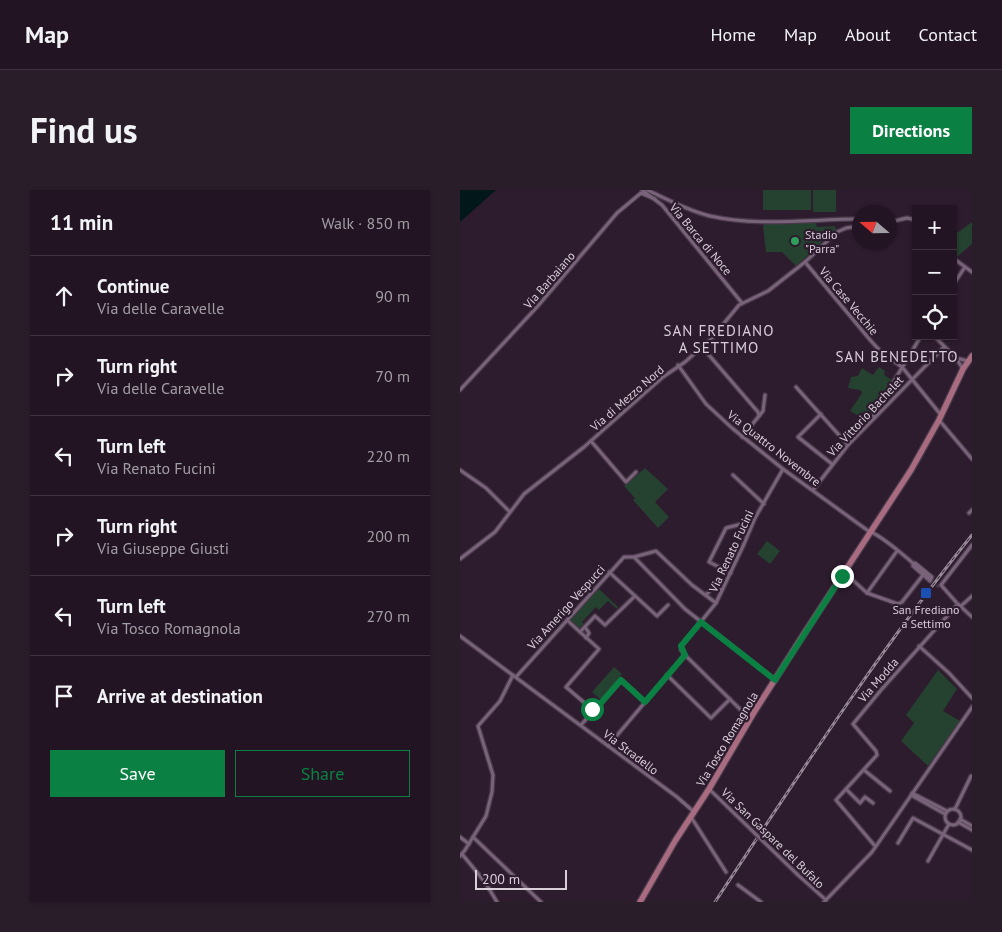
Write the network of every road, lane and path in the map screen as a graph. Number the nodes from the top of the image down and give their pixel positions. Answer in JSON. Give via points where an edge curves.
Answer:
{"nodes":[{"id":1,"x":642,"y":190,"type":"edge"},
{"id":2,"x":647,"y":190,"type":"edge"},
{"id":3,"x":654,"y":200,"type":"junction"},
{"id":4,"x":852,"y":219,"type":"edge"},
{"id":5,"x":912,"y":219,"type":"edge"},
{"id":6,"x":897,"y":221,"type":"edge"},
{"id":7,"x":852,"y":228,"type":"edge"},
{"id":8,"x":957,"y":261,"type":"edge"},
{"id":9,"x":806,"y":262,"type":"junction"},
{"id":10,"x":965,"y":267,"type":"junction"},
{"id":11,"x":972,"y":272,"type":"edge"},
{"id":12,"x":957,"y":279,"type":"edge"},
{"id":13,"x":742,"y":303,"type":"junction"},
{"id":14,"x":919,"y":340,"type":"edge"},
{"id":15,"x":938,"y":340,"type":"edge"},
{"id":16,"x":944,"y":346,"type":"junction"},
{"id":17,"x":702,"y":347,"type":"junction"},
{"id":18,"x":956,"y":358,"type":"junction"},
{"id":19,"x":970,"y":359,"type":"edge"},
{"id":20,"x":678,"y":365,"type":"junction"},
{"id":21,"x":902,"y":367,"type":"junction"},
{"id":22,"x":963,"y":369,"type":"junction"},
{"id":23,"x":911,"y":379,"type":"junction"},
{"id":24,"x":796,"y":387,"type":"dead end"},
{"id":25,"x":460,"y":390,"type":"edge"},
{"id":26,"x":764,"y":394,"type":"dead end"},
{"id":27,"x":821,"y":414,"type":"junction"},
{"id":28,"x":759,"y":416,"type":"junction"},
{"id":29,"x":940,"y":418,"type":"junction"},
{"id":30,"x":872,"y":419,"type":"junction"},
{"id":31,"x":742,"y":437,"type":"junction"},
{"id":32,"x":591,"y":441,"type":"junction"},
{"id":33,"x":848,"y":445,"type":"junction"},
{"id":34,"x":972,"y":459,"type":"edge"},
{"id":35,"x":832,"y":464,"type":"junction"},
{"id":36,"x":783,"y":469,"type":"junction"},
{"id":37,"x":460,"y":470,"type":"edge"},
{"id":38,"x":636,"y":472,"type":"dead end"},
{"id":39,"x":734,"y":475,"type":"dead end"},
{"id":40,"x":813,"y":490,"type":"junction"},
{"id":41,"x":764,"y":504,"type":"junction"},
{"id":42,"x":510,"y":512,"type":"junction"},
{"id":43,"x":753,"y":520,"type":"junction"},
{"id":44,"x":872,"y":531,"type":"junction"},
{"id":45,"x":972,"y":545,"type":"edge"},
{"id":46,"x":897,"y":551,"type":"junction"},
{"id":47,"x":634,"y":557,"type":"junction"},
{"id":48,"x":460,"y":559,"type":"edge"},
{"id":49,"x":913,"y":564,"type":"junction"},
{"id":50,"x":609,"y":572,"type":"junction"},
{"id":51,"x":844,"y":572,"type":"junction"},
{"id":52,"x":731,"y":573,"type":"junction"},
{"id":53,"x":923,"y":575,"type":"junction"},
{"id":54,"x":930,"y":579,"type":"tunnel mouth"},
{"id":55,"x":722,"y":590,"type":"junction"},
{"id":56,"x":866,"y":593,"type":"junction"},
{"id":57,"x":634,"y":596,"type":"junction"},
{"id":58,"x":706,"y":596,"type":"junction"},
{"id":59,"x":972,"y":596,"type":"edge"},
{"id":60,"x":716,"y":603,"type":"junction"},
{"id":61,"x":958,"y":604,"type":"junction"},
{"id":62,"x":668,"y":605,"type":"dead end"},
{"id":63,"x":972,"y":617,"type":"edge"},
{"id":64,"x":567,"y":620,"type":"junction"},
{"id":65,"x":701,"y":622,"type":"junction"},
{"id":66,"x":585,"y":627,"type":"junction"},
{"id":67,"x":580,"y":632,"type":"junction"},
{"id":68,"x":460,"y":636,"type":"edge"},
{"id":69,"x":586,"y":638,"type":"junction"},
{"id":70,"x":919,"y":646,"type":"junction"},
{"id":71,"x":685,"y":655,"type":"junction"},
{"id":72,"x":667,"y":675,"type":"junction"},
{"id":73,"x":514,"y":676,"type":"junction"},
{"id":74,"x":775,"y":680,"type":"junction"},
{"id":75,"x":972,"y":698,"type":"edge"},
{"id":76,"x":730,"y":699,"type":"junction"},
{"id":77,"x":645,"y":702,"type":"junction"},
{"id":78,"x":972,"y":706,"type":"edge"},
{"id":79,"x":594,"y":711,"type":"junction"},
{"id":80,"x":750,"y":719,"type":"junction"},
{"id":81,"x":581,"y":726,"type":"junction"},
{"id":82,"x":608,"y":746,"type":"junction"},
{"id":83,"x":864,"y":770,"type":"junction"},
{"id":84,"x":971,"y":776,"type":"edge"},
{"id":85,"x":709,"y":789,"type":"junction"},
{"id":86,"x":846,"y":789,"type":"junction"},
{"id":87,"x":890,"y":791,"type":"dead end"},
{"id":88,"x":912,"y":794,"type":"junction"},
{"id":89,"x":873,"y":803,"type":"dead end"},
{"id":90,"x":955,"y":810,"type":"junction"},
{"id":91,"x":946,"y":813,"type":"junction"},
{"id":92,"x":692,"y":814,"type":"junction"},
{"id":93,"x":959,"y":820,"type":"junction"},
{"id":94,"x":949,"y":824,"type":"junction"},
{"id":95,"x":972,"y":826,"type":"edge"},
{"id":96,"x":972,"y":830,"type":"edge"},
{"id":97,"x":943,"y":834,"type":"junction"},
{"id":98,"x":460,"y":837,"type":"edge"},
{"id":99,"x":473,"y":837,"type":"junction"},
{"id":100,"x":898,"y":843,"type":"dead end"},
{"id":101,"x":469,"y":844,"type":"junction"},
{"id":102,"x":875,"y":846,"type":"junction"},
{"id":103,"x":972,"y":850,"type":"edge"},
{"id":104,"x":461,"y":855,"type":"edge"},
{"id":105,"x":928,"y":861,"type":"dead end"},
{"id":106,"x":726,"y":872,"type":"dead end"},
{"id":107,"x":738,"y":885,"type":"dead end"},
{"id":108,"x":825,"y":901,"type":"edge"},
{"id":109,"x":497,"y":902,"type":"edge"},
{"id":110,"x":541,"y":902,"type":"edge"},
{"id":111,"x":640,"y":902,"type":"edge"},
{"id":112,"x":761,"y":902,"type":"edge"}],
"edges":[{"from":1,"to":3,"type":"street","name":"Via Barca di Noce"},
{"from":2,"to":4,"type":"street","via":[[700,213],[721,218]]},
{"from":3,"to":13,"type":"street","name":"Via Barca di Noce","via":[[662,205]]},
{"from":3,"to":25,"type":"street","name":"Via Barbaiano","via":[[641,193],[618,212],[538,307]]},
{"from":5,"to":6,"type":"street"},
{"from":7,"to":9,"type":"street","name":"Via di Mezzo Nord","via":[[834,234]]},
{"from":8,"to":10,"type":"street"},
{"from":9,"to":13,"type":"street","name":"Via di Mezzo Nord","via":[[765,293]]},
{"from":9,"to":21,"type":"street","name":"Via Case Vecchie","via":[[877,348]]},
{"from":10,"to":11,"type":"street"},
{"from":10,"to":12,"type":"street"},
{"from":13,"to":17,"type":"street","name":"Via di Mezzo Nord"},
{"from":14,"to":21,"type":"street"},
{"from":15,"to":16,"type":"street"},
{"from":16,"to":18,"type":"street"},
{"from":16,"to":23,"type":"street","name":"Via Vittorio Bachelet"},
{"from":17,"to":20,"type":"street","name":"Via di Mezzo Nord"},
{"from":17,"to":28,"type":"street"},
{"from":18,"to":19,"type":"street"},
{"from":18,"to":22,"type":"street"},
{"from":19,"to":22,"type":"main road","name":"Via Tosco Romagnola"},
{"from":20,"to":31,"type":"street","name":"Via Quattro Novembre","via":[[706,404]]},
{"from":20,"to":32,"type":"street","name":"Via di Mezzo Nord"},
{"from":21,"to":23,"type":"street","name":"Via Case Vecchie"},
{"from":21,"to":30,"type":"street"},
{"from":22,"to":29,"type":"main road","name":"Via Tosco Romagnola"},
{"from":23,"to":29,"type":"street","name":"Via Case Vecchie"},
{"from":23,"to":30,"type":"street","name":"Via Vittorio Bachelet"},
{"from":24,"to":27,"type":"street"},
{"from":26,"to":28,"type":"street"},
{"from":27,"to":33,"type":"street"},
{"from":27,"to":35,"type":"street","via":[[798,437]]},
{"from":28,"to":31,"type":"street"},
{"from":29,"to":34,"type":"street","name":"Via Case Vecchie"},
{"from":29,"to":44,"type":"main road","name":"Via Tosco Romagnola"},
{"from":30,"to":33,"type":"street","name":"Via Vittorio Bachelet"},
{"from":31,"to":36,"type":"street","name":"Via Quattro Novembre"},
{"from":32,"to":38,"type":"street","via":[[626,482]]},
{"from":32,"to":42,"type":"street","name":"Via di Mezzo Nord","via":[[524,494]]},
{"from":33,"to":35,"type":"street","name":"Via Vittorio Bachelet"},
{"from":35,"to":40,"type":"street","name":"Via Vittorio Bachelet"},
{"from":36,"to":40,"type":"street","name":"Via Quattro Novembre"},
{"from":36,"to":41,"type":"street","name":"Via Renato Fucini"},
{"from":37,"to":42,"type":"street","via":[[486,488]]},
{"from":39,"to":41,"type":"street","name":"Via Renato Fucini"},
{"from":40,"to":44,"type":"street","name":"Via Quattro Novembre"},
{"from":41,"to":43,"type":"street","name":"Via Renato Fucini"},
{"from":42,"to":48,"type":"street","name":"Via di Mezzo Nord","via":[[495,532]]},
{"from":43,"to":52,"type":"street","name":"Via Renato Fucini"},
{"from":43,"to":52,"type":"street","via":[[726,528],[709,562]]},
{"from":44,"to":46,"type":"street","name":"Via Quattro Novembre"},
{"from":44,"to":51,"type":"main road","name":"Via Tosco Romagnola"},
{"from":45,"to":61,"type":"street","via":[[940,587]]},
{"from":46,"to":49,"type":"street","name":"Via Quattro Novembre"},
{"from":46,"to":56,"type":"street"},
{"from":47,"to":50,"type":"street","name":"Via Amerigo Vespucci","via":[[622,558]]},
{"from":47,"to":58,"type":"street","name":"Via Amerigo Vespucci","via":[[656,551]]},
{"from":47,"to":65,"type":"street"},
{"from":49,"to":53,"type":"street"},
{"from":49,"to":53,"type":"street","via":[[932,579],[929,581]]},
{"from":49,"to":54,"type":"street"},
{"from":50,"to":57,"type":"street"},
{"from":50,"to":64,"type":"street","name":"Via Amerigo Vespucci"},
{"from":51,"to":56,"type":"street"},
{"from":51,"to":74,"type":"main road","name":"Via Tosco Romagnola"},
{"from":52,"to":55,"type":"street","name":"Via Renato Fucini"},
{"from":53,"to":56,"type":"street","via":[[898,604]]},
{"from":55,"to":58,"type":"street","via":[[714,586]]},
{"from":55,"to":60,"type":"street","name":"Via Renato Fucini"},
{"from":57,"to":62,"type":"street","via":[[657,616]]},
{"from":57,"to":66,"type":"street","via":[[605,625],[595,616]]},
{"from":58,"to":60,"type":"street"},
{"from":59,"to":61,"type":"street","name":"Via Modda"},
{"from":60,"to":65,"type":"street","name":"Via Renato Fucini"},
{"from":61,"to":63,"type":"street"},
{"from":61,"to":70,"type":"street","name":"Via Modda"},
{"from":64,"to":67,"type":"street"},
{"from":64,"to":73,"type":"street","name":"Via Amerigo Vespucci"},
{"from":65,"to":71,"type":"street","name":"Via Renato Fucini","via":[[681,646]]},
{"from":65,"to":74,"type":"street"},
{"from":66,"to":67,"type":"street"},
{"from":66,"to":69,"type":"street","via":[[589,633]]},
{"from":67,"to":69,"type":"street"},
{"from":68,"to":73,"type":"street","name":"Via Stradello"},
{"from":69,"to":79,"type":"street","via":[[599,649],[566,687]]},
{"from":70,"to":75,"type":"street"},
{"from":70,"to":83,"type":"street","name":"Via Modda","via":[[852,724],[877,753]]},
{"from":71,"to":72,"type":"street","name":"Via Renato Fucini"},
{"from":71,"to":76,"type":"street"},
{"from":72,"to":76,"type":"street","via":[[711,718]]},
{"from":72,"to":77,"type":"street","name":"Via Renato Fucini"},
{"from":73,"to":81,"type":"street","name":"Via Stradello"},
{"from":73,"to":99,"type":"street","name":"Via Amerigo Vespucci","via":[[500,701],[478,726],[493,781],[489,806]]},
{"from":74,"to":80,"type":"main road","name":"Via Tosco Romagnola"},
{"from":76,"to":80,"type":"street"},
{"from":77,"to":79,"type":"street","via":[[621,680]]},
{"from":77,"to":82,"type":"street","name":"Via Renato Fucini"},
{"from":78,"to":88,"type":"street"},
{"from":79,"to":81,"type":"street"},
{"from":80,"to":85,"type":"main road","name":"Via Tosco Romagnola"},
{"from":81,"to":82,"type":"street","name":"Via Stradello"},
{"from":82,"to":92,"type":"street","name":"Via Stradello"},
{"from":83,"to":86,"type":"street","name":"Via Modda"},
{"from":83,"to":87,"type":"street"},
{"from":84,"to":90,"type":"street"},
{"from":85,"to":92,"type":"main road","name":"Via Tosco Romagnola"},
{"from":85,"to":108,"type":"street","name":"Via San Gaspare del Bufalo","bridge":true},
{"from":86,"to":89,"type":"street","via":[[860,803],[865,796]]},
{"from":86,"to":102,"type":"street","via":[[836,800]]},
{"from":88,"to":91,"type":"street"},
{"from":88,"to":102,"type":"street"},
{"from":90,"to":91,"type":"street"},
{"from":90,"to":93,"type":"street","via":[[959,813]]},
{"from":91,"to":94,"type":"street","via":[[945,820]]},
{"from":92,"to":106,"type":"street"},
{"from":92,"to":111,"type":"main road","name":"Via Tosco Romagnola"},
{"from":93,"to":94,"type":"street"},
{"from":93,"to":95,"type":"street"},
{"from":93,"to":96,"type":"street"},
{"from":94,"to":97,"type":"street"},
{"from":97,"to":100,"type":"street","via":[[913,818]]},
{"from":97,"to":103,"type":"street"},
{"from":97,"to":105,"type":"street"},
{"from":98,"to":101,"type":"street"},
{"from":99,"to":101,"type":"street"},
{"from":99,"to":110,"type":"street"},
{"from":101,"to":104,"type":"street"},
{"from":102,"to":108,"type":"street"},
{"from":104,"to":109,"type":"street","via":[[485,882]]},
{"from":107,"to":112,"type":"street"}]}
